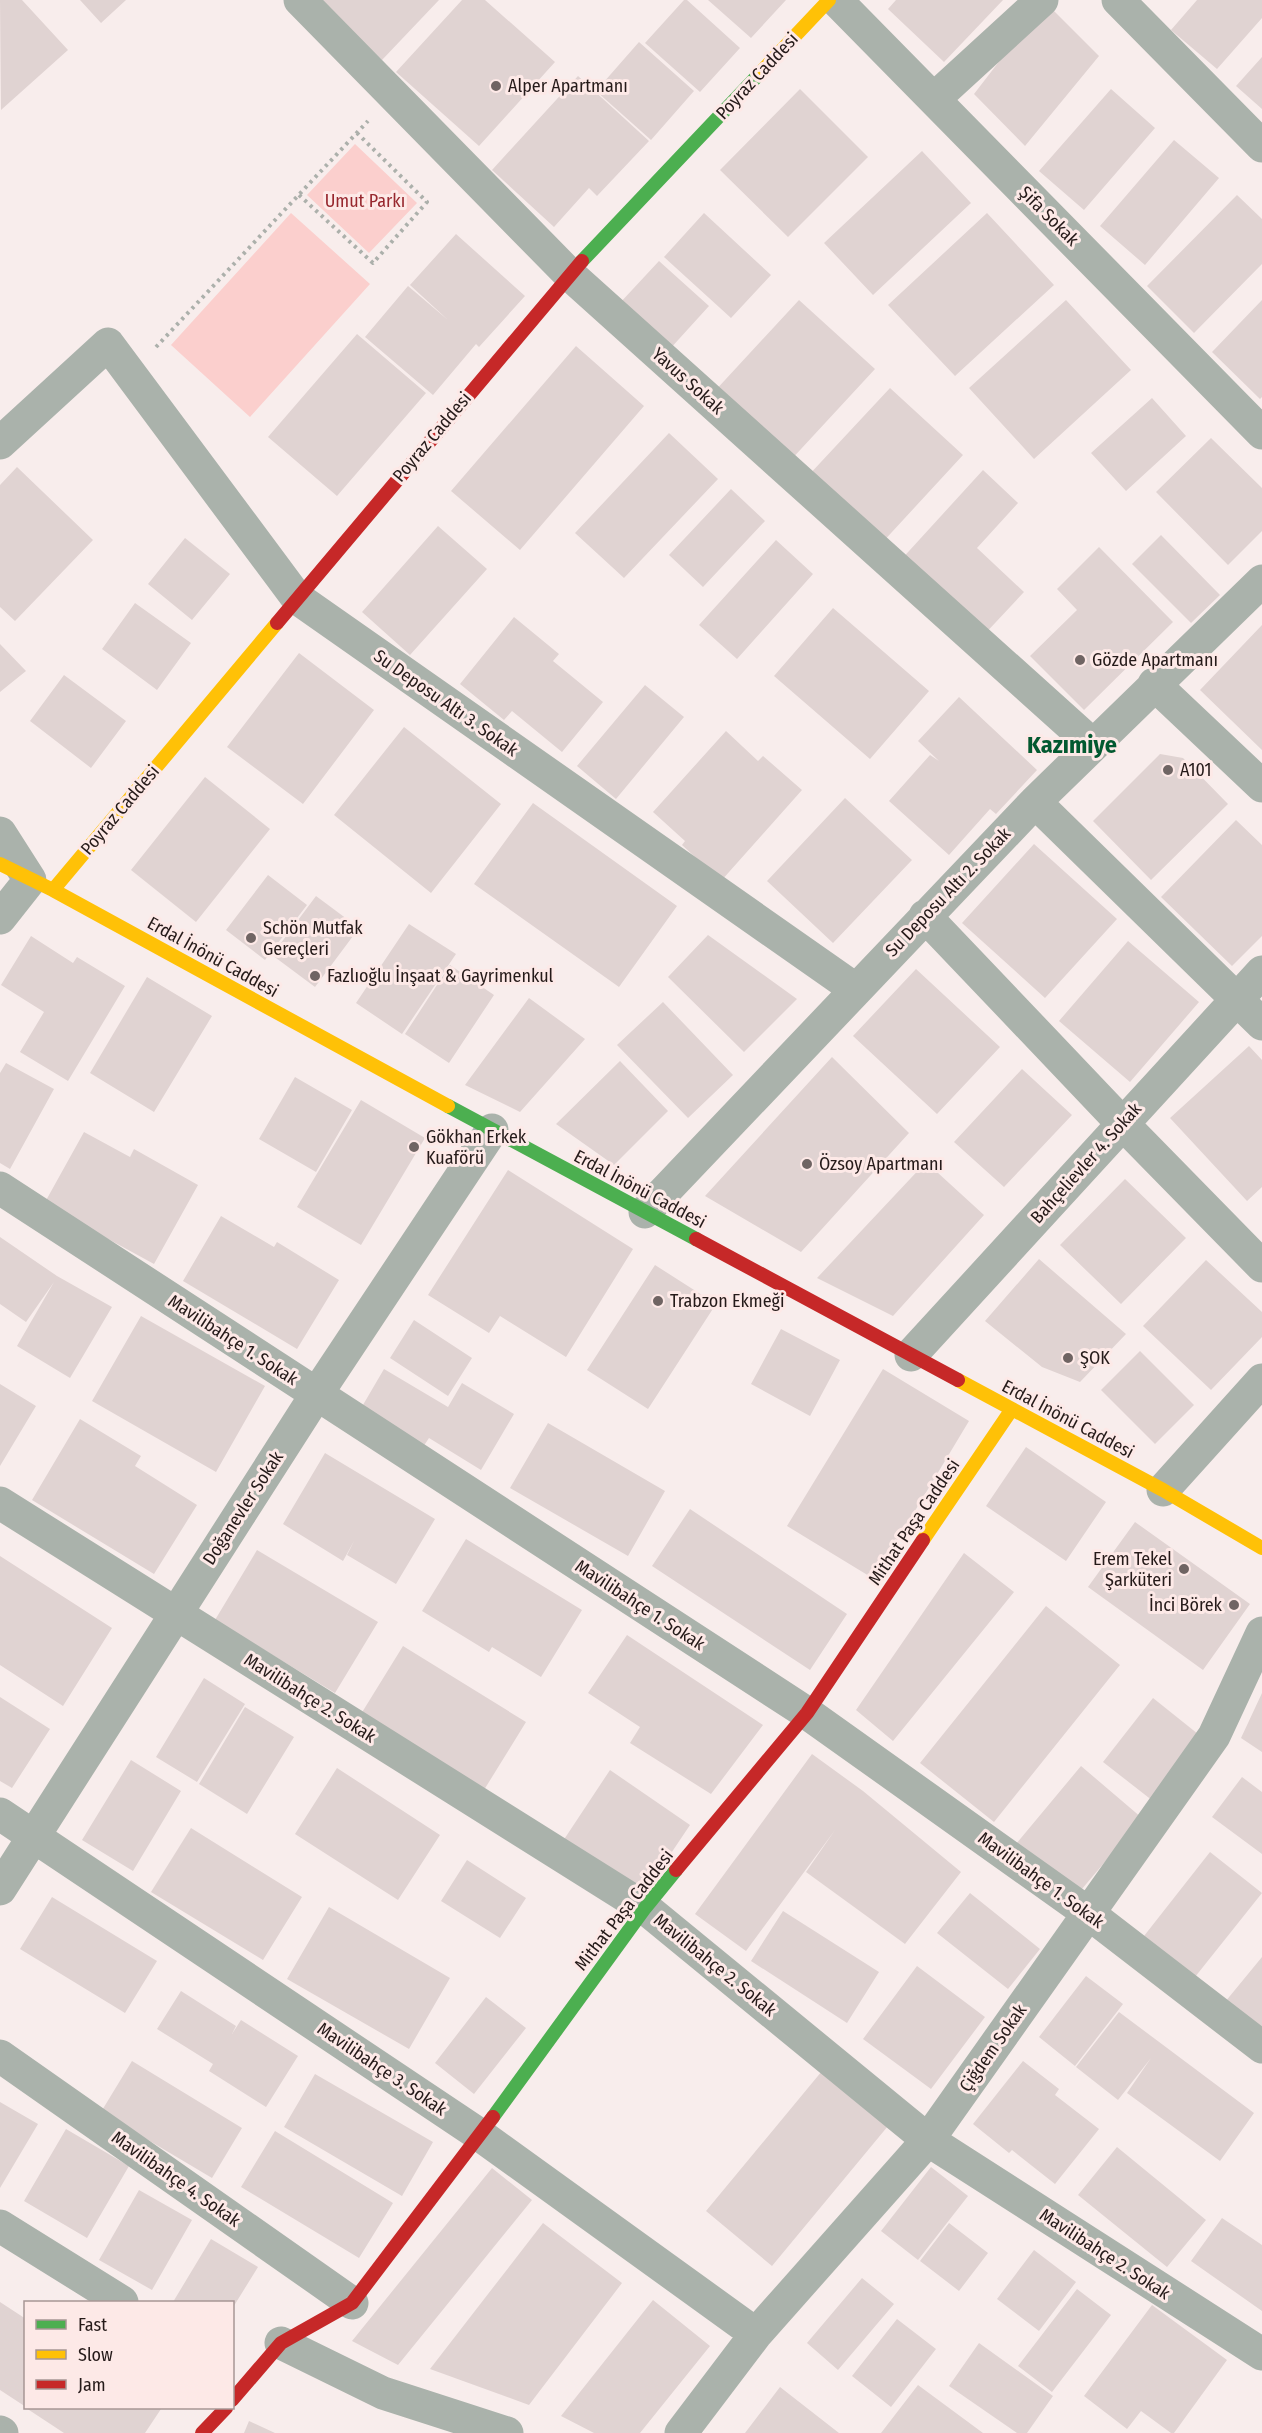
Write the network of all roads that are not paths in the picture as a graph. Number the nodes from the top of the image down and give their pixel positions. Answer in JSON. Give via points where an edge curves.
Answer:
{"nodes":[{"id":1,"x":300,"y":0,"type":"edge"},
{"id":2,"x":829,"y":0,"type":"edge"},
{"id":3,"x":836,"y":0,"type":"edge"},
{"id":4,"x":1042,"y":0,"type":"edge"},
{"id":5,"x":1118,"y":0,"type":"edge"},
{"id":6,"x":934,"y":99,"type":"junction"},
{"id":7,"x":1262,"y":146,"type":"edge"},
{"id":8,"x":569,"y":274,"type":"junction"},
{"id":9,"x":1262,"y":433,"type":"edge"},
{"id":10,"x":0,"y":442,"type":"edge"},
{"id":11,"x":1262,"y":581,"type":"edge"},
{"id":12,"x":297,"y":598,"type":"junction"},
{"id":13,"x":1155,"y":684,"type":"junction"},
{"id":14,"x":1092,"y":745,"type":"junction"},
{"id":15,"x":1262,"y":786,"type":"edge"},
{"id":16,"x":1035,"y":802,"type":"junction"},
{"id":17,"x":0,"y":833,"type":"edge"},
{"id":18,"x":0,"y":864,"type":"edge"},
{"id":19,"x":42,"y":885,"type":"junction"},
{"id":20,"x":925,"y":916,"type":"junction"},
{"id":21,"x":0,"y":918,"type":"edge"},
{"id":22,"x":1262,"y":972,"type":"edge"},
{"id":23,"x":855,"y":989,"type":"junction"},
{"id":24,"x":1237,"y":999,"type":"junction"},
{"id":25,"x":1262,"y":1024,"type":"edge"},
{"id":26,"x":1122,"y":1123,"type":"junction"},
{"id":27,"x":492,"y":1130,"type":"junction"},
{"id":28,"x":0,"y":1188,"type":"edge"},
{"id":29,"x":645,"y":1212,"type":"junction"},
{"id":30,"x":1262,"y":1266,"type":"edge"},
{"id":31,"x":911,"y":1355,"type":"junction"},
{"id":32,"x":1262,"y":1380,"type":"edge"},
{"id":33,"x":316,"y":1395,"type":"junction"},
{"id":34,"x":1012,"y":1409,"type":"junction"},
{"id":35,"x":1163,"y":1490,"type":"junction"},
{"id":36,"x":0,"y":1503,"type":"edge"},
{"id":37,"x":1262,"y":1548,"type":"edge"},
{"id":38,"x":176,"y":1614,"type":"junction"},
{"id":39,"x":1262,"y":1633,"type":"edge"},
{"id":40,"x":807,"y":1713,"type":"junction"},
{"id":41,"x":0,"y":1814,"type":"edge"},
{"id":42,"x":33,"y":1835,"type":"junction"},
{"id":43,"x":0,"y":1889,"type":"edge"},
{"id":44,"x":645,"y":1908,"type":"junction"},
{"id":45,"x":1088,"y":1913,"type":"junction"},
{"id":46,"x":1262,"y":2048,"type":"edge"},
{"id":47,"x":0,"y":2056,"type":"edge"},
{"id":48,"x":480,"y":2135,"type":"junction"},
{"id":49,"x":928,"y":2140,"type":"junction"},
{"id":50,"x":0,"y":2226,"type":"edge"},
{"id":51,"x":120,"y":2301,"type":"edge"},
{"id":52,"x":352,"y":2303,"type":"junction"},
{"id":53,"x":756,"y":2334,"type":"junction"},
{"id":54,"x":281,"y":2343,"type":"junction"},
{"id":55,"x":1262,"y":2354,"type":"edge"},
{"id":56,"x":238,"y":2384,"type":"edge"},
{"id":57,"x":225,"y":2409,"type":"edge"},
{"id":58,"x":202,"y":2433,"type":"edge"},
{"id":59,"x":507,"y":2433,"type":"edge"},
{"id":60,"x":681,"y":2433,"type":"edge"}],
"edges":[{"from":1,"to":8,"type":"street","name":"Yavus Sokak"},
{"from":2,"to":8,"type":"street","name":"Poyraz Caddesi"},
{"from":3,"to":6,"type":"street","name":"Şifa Sokak"},
{"from":4,"to":6,"type":"street"},
{"from":5,"to":7,"type":"street"},
{"from":6,"to":9,"type":"street","name":"Şifa Sokak"},
{"from":8,"to":12,"type":"street","name":"Poyraz Caddesi"},
{"from":8,"to":14,"type":"street","name":"Yavus Sokak"},
{"from":10,"to":12,"type":"street","name":"Su Deposu Altı 3. Sokak","via":[[108,344]]},
{"from":11,"to":13,"type":"street","name":"Su Deposu Altı 2. Sokak"},
{"from":12,"to":19,"type":"street","name":"Poyraz Caddesi"},
{"from":12,"to":23,"type":"street","name":"Su Deposu Altı 3. Sokak"},
{"from":13,"to":14,"type":"street","name":"Su Deposu Altı 2. Sokak"},
{"from":13,"to":15,"type":"street"},
{"from":14,"to":16,"type":"street","name":"Su Deposu Altı 2. Sokak"},
{"from":16,"to":20,"type":"street","name":"Su Deposu Altı 2. Sokak"},
{"from":16,"to":24,"type":"street"},
{"from":17,"to":19,"type":"street"},
{"from":18,"to":19,"type":"street","name":"Erdal İnönü Caddesi"},
{"from":19,"to":21,"type":"street","name":"Poyraz Caddesi"},
{"from":19,"to":27,"type":"street","name":"Erdal İnönü Caddesi"},
{"from":20,"to":23,"type":"street","name":"Su Deposu Altı 2. Sokak"},
{"from":20,"to":26,"type":"street"},
{"from":22,"to":24,"type":"street","name":"Bahçelievler 4. Sokak"},
{"from":23,"to":29,"type":"street","name":"Su Deposu Altı 2. Sokak"},
{"from":24,"to":25,"type":"street"},
{"from":24,"to":26,"type":"street","name":"Bahçelievler 4. Sokak"},
{"from":26,"to":30,"type":"street"},
{"from":26,"to":31,"type":"street","name":"Bahçelievler 4. Sokak"},
{"from":27,"to":29,"type":"street","name":"Erdal İnönü Caddesi"},
{"from":27,"to":33,"type":"street","name":"Doğanevler Sokak"},
{"from":28,"to":33,"type":"street","name":"Mavilibahçe 1. Sokak"},
{"from":29,"to":31,"type":"street","name":"Erdal İnönü Caddesi"},
{"from":31,"to":34,"type":"street","name":"Erdal İnönü Caddesi"},
{"from":32,"to":35,"type":"street"},
{"from":33,"to":38,"type":"street","name":"Doğanevler Sokak"},
{"from":33,"to":40,"type":"street","name":"Mavilibahçe 1. Sokak"},
{"from":34,"to":35,"type":"street","name":"Erdal İnönü Caddesi"},
{"from":34,"to":40,"type":"street","name":"Mithat Paşa Caddesi"},
{"from":35,"to":37,"type":"street","name":"Erdal İnönü Caddesi"},
{"from":36,"to":38,"type":"street","name":"Mavilibahçe 2. Sokak"},
{"from":38,"to":42,"type":"street","name":"Doğanevler Sokak"},
{"from":38,"to":44,"type":"street","name":"Mavilibahçe 2. Sokak"},
{"from":39,"to":45,"type":"street","name":"Çiğdem Sokak","via":[[1214,1736]]},
{"from":40,"to":44,"type":"street","name":"Mithat Paşa Caddesi"},
{"from":40,"to":45,"type":"street","name":"Mavilibahçe 1. Sokak"},
{"from":41,"to":42,"type":"street","name":"Mavilibahçe 3. Sokak"},
{"from":42,"to":43,"type":"street","name":"Doğanevler Sokak"},
{"from":42,"to":48,"type":"street","name":"Mavilibahçe 3. Sokak"},
{"from":44,"to":48,"type":"street","name":"Mithat Paşa Caddesi"},
{"from":44,"to":49,"type":"street","name":"Mavilibahçe 2. Sokak"},
{"from":45,"to":46,"type":"street","name":"Mavilibahçe 1. Sokak"},
{"from":45,"to":49,"type":"street","name":"Çiğdem Sokak"},
{"from":47,"to":52,"type":"street","name":"Mavilibahçe 4. Sokak"},
{"from":48,"to":52,"type":"street","name":"Mithat Paşa Caddesi"},
{"from":48,"to":53,"type":"street","name":"Mavilibahçe 3. Sokak"},
{"from":49,"to":53,"type":"street","name":"Çiğdem Sokak"},
{"from":49,"to":55,"type":"street","name":"Mavilibahçe 2. Sokak"},
{"from":50,"to":51,"type":"street"},
{"from":52,"to":54,"type":"street","name":"Mithat Paşa Caddesi"},
{"from":53,"to":60,"type":"street","name":"Çiğdem Sokak"},
{"from":54,"to":56,"type":"street","name":"Mithat Paşa Caddesi"},
{"from":54,"to":59,"type":"street","via":[[383,2393]]},
{"from":57,"to":58,"type":"street"}]}
